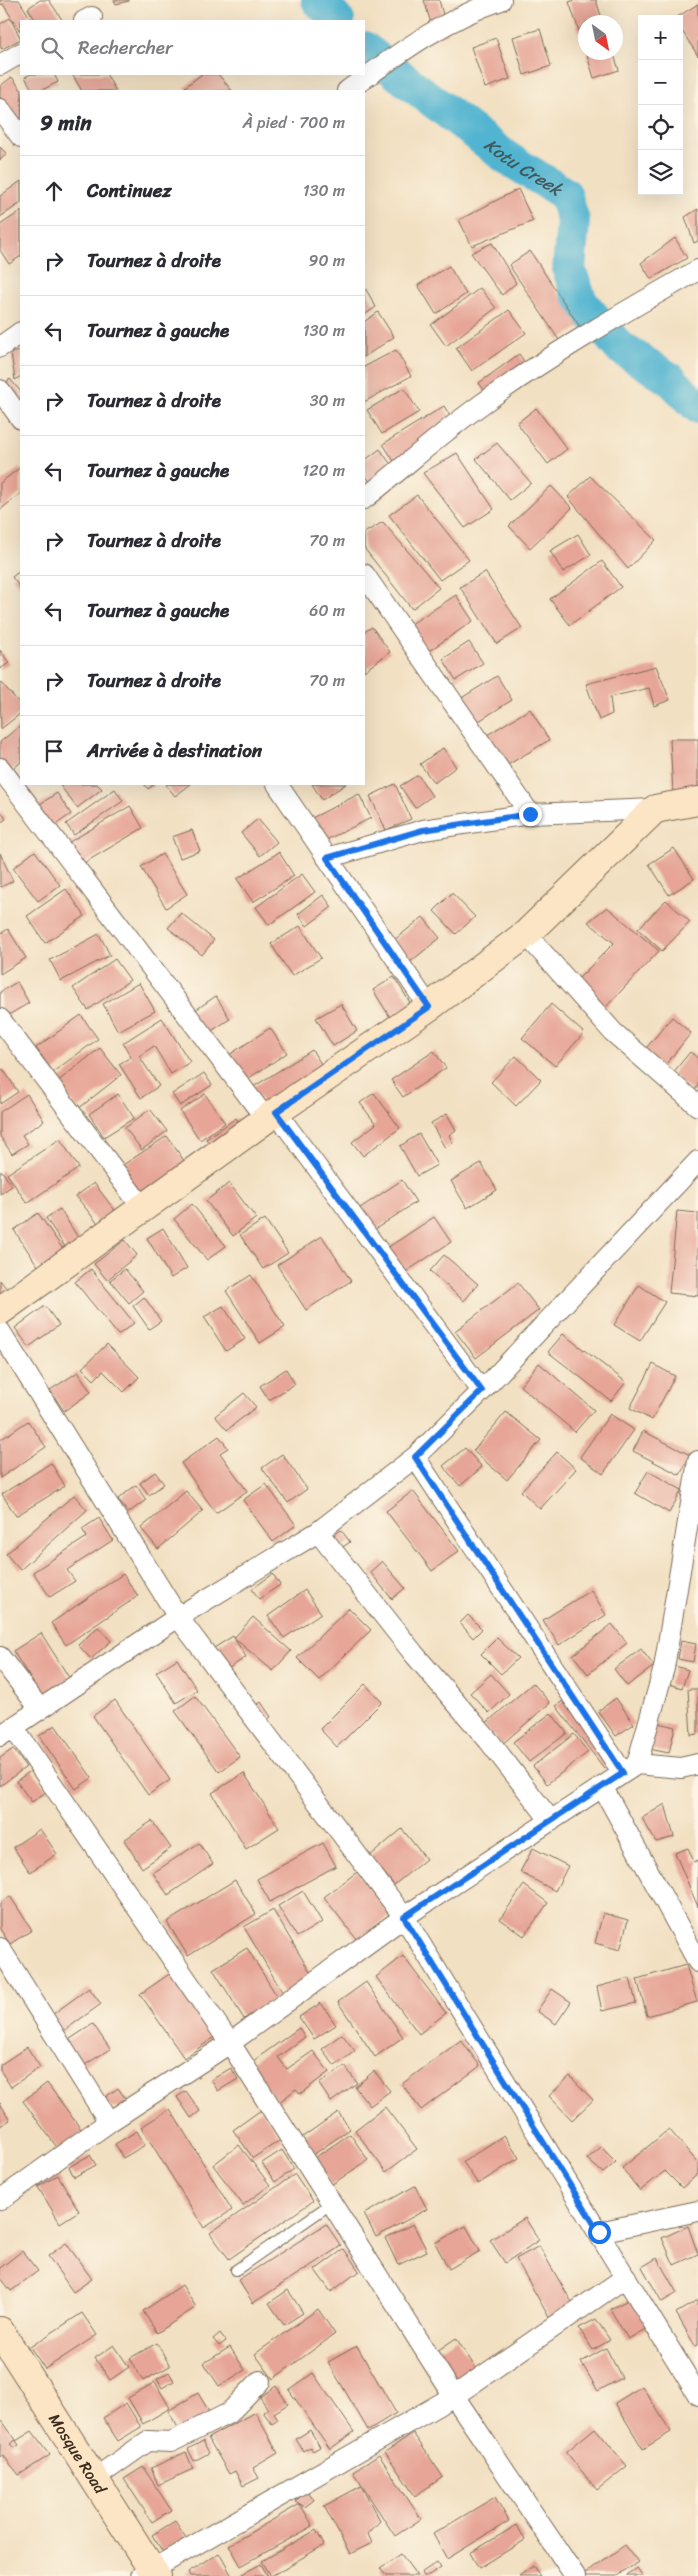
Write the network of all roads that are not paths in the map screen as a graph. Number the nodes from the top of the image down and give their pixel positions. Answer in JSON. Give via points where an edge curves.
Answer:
{"nodes":[{"id":1,"x":501,"y":0,"type":"edge"},
{"id":2,"x":20,"y":54,"type":"edge"},
{"id":3,"x":0,"y":65,"type":"edge"},
{"id":4,"x":348,"y":90,"type":"edge"},
{"id":5,"x":0,"y":109,"type":"edge"},
{"id":6,"x":20,"y":136,"type":"edge"},
{"id":7,"x":698,"y":270,"type":"edge"},
{"id":8,"x":20,"y":333,"type":"edge"},
{"id":9,"x":0,"y":347,"type":"edge"},
{"id":10,"x":0,"y":390,"type":"edge"},
{"id":11,"x":20,"y":418,"type":"edge"},
{"id":12,"x":365,"y":498,"type":"edge"},
{"id":13,"x":365,"y":575,"type":"edge"},
{"id":14,"x":8,"y":776,"type":"edge"},
{"id":15,"x":278,"y":785,"type":"edge"},
{"id":16,"x":698,"y":802,"type":"edge"},
{"id":17,"x":655,"y":809,"type":"junction"},
{"id":18,"x":530,"y":814,"type":"junction"},
{"id":19,"x":327,"y":858,"type":"junction"},
{"id":20,"x":526,"y":934,"type":"junction"},
{"id":21,"x":429,"y":1007,"type":"junction"},
{"id":22,"x":0,"y":1019,"type":"edge"},
{"id":23,"x":698,"y":1106,"type":"edge"},
{"id":24,"x":271,"y":1116,"type":"junction"},
{"id":25,"x":698,"y":1161,"type":"edge"},
{"id":26,"x":142,"y":1207,"type":"junction"},
{"id":27,"x":0,"y":1311,"type":"edge"},
{"id":28,"x":0,"y":1330,"type":"edge"},
{"id":29,"x":482,"y":1391,"type":"junction"},
{"id":30,"x":415,"y":1457,"type":"junction"},
{"id":31,"x":698,"y":1461,"type":"edge"},
{"id":32,"x":318,"y":1532,"type":"junction"},
{"id":33,"x":178,"y":1617,"type":"junction"},
{"id":34,"x":0,"y":1657,"type":"edge"},
{"id":35,"x":40,"y":1709,"type":"junction"},
{"id":36,"x":6,"y":1731,"type":"edge"},
{"id":37,"x":698,"y":1764,"type":"edge"},
{"id":38,"x":630,"y":1769,"type":"junction"},
{"id":39,"x":603,"y":1788,"type":"junction"},
{"id":40,"x":550,"y":1821,"type":"junction"},
{"id":41,"x":404,"y":1917,"type":"junction"},
{"id":42,"x":0,"y":1948,"type":"edge"},
{"id":43,"x":698,"y":1962,"type":"edge"},
{"id":44,"x":230,"y":2043,"type":"junction"},
{"id":45,"x":109,"y":2122,"type":"junction"},
{"id":46,"x":0,"y":2200,"type":"edge"},
{"id":47,"x":332,"y":2203,"type":"junction"},
{"id":48,"x":698,"y":2211,"type":"edge"},
{"id":49,"x":599,"y":2232,"type":"junction"},
{"id":50,"x":236,"y":2270,"type":"dead end"},
{"id":51,"x":626,"y":2277,"type":"junction"},
{"id":52,"x":0,"y":2331,"type":"edge"},
{"id":53,"x":260,"y":2381,"type":"dead end"},
{"id":54,"x":698,"y":2395,"type":"edge"},
{"id":55,"x":454,"y":2396,"type":"junction"},
{"id":56,"x":94,"y":2479,"type":"junction"},
{"id":57,"x":149,"y":2574,"type":"edge"},
{"id":58,"x":576,"y":2576,"type":"edge"}],
"edges":[{"from":1,"to":4,"type":"street","via":[[479,7],[447,24]]},
{"from":2,"to":3,"type":"street"},
{"from":5,"to":6,"type":"street"},
{"from":7,"to":12,"type":"street","via":[[600,325],[532,369],[481,405]]},
{"from":8,"to":9,"type":"street"},
{"from":10,"to":11,"type":"street"},
{"from":13,"to":18,"type":"street"},
{"from":14,"to":24,"type":"street"},
{"from":15,"to":19,"type":"street"},
{"from":16,"to":17,"type":"street"},
{"from":17,"to":18,"type":"street"},
{"from":17,"to":20,"type":"street"},
{"from":18,"to":19,"type":"street","via":[[423,830]]},
{"from":19,"to":21,"type":"street"},
{"from":20,"to":21,"type":"street"},
{"from":20,"to":23,"type":"street","via":[[613,1032]]},
{"from":21,"to":24,"type":"street"},
{"from":22,"to":26,"type":"street"},
{"from":24,"to":26,"type":"street"},
{"from":24,"to":29,"type":"street"},
{"from":25,"to":29,"type":"street"},
{"from":26,"to":27,"type":"street"},
{"from":28,"to":33,"type":"street"},
{"from":29,"to":30,"type":"street"},
{"from":30,"to":32,"type":"street"},
{"from":30,"to":38,"type":"street"},
{"from":31,"to":38,"type":"street","via":[[664,1668]]},
{"from":32,"to":33,"type":"street"},
{"from":32,"to":40,"type":"street","via":[[414,1654],[489,1741]]},
{"from":33,"to":35,"type":"street"},
{"from":33,"to":41,"type":"street"},
{"from":34,"to":35,"type":"street"},
{"from":35,"to":36,"type":"street"},
{"from":36,"to":44,"type":"street"},
{"from":37,"to":38,"type":"street","via":[[681,1768]]},
{"from":38,"to":39,"type":"street"},
{"from":39,"to":40,"type":"street"},
{"from":39,"to":43,"type":"street"},
{"from":40,"to":41,"type":"street"},
{"from":41,"to":44,"type":"street"},
{"from":41,"to":49,"type":"street"},
{"from":42,"to":45,"type":"street"},
{"from":44,"to":45,"type":"street"},
{"from":44,"to":47,"type":"street"},
{"from":45,"to":46,"type":"street"},
{"from":47,"to":50,"type":"lane"},
{"from":47,"to":55,"type":"street"},
{"from":48,"to":49,"type":"street"},
{"from":49,"to":51,"type":"street"},
{"from":51,"to":54,"type":"street"},
{"from":51,"to":55,"type":"street"},
{"from":52,"to":56,"type":"street","name":"Mosque Road"},
{"from":53,"to":56,"type":"street","via":[[229,2413],[171,2442],[148,2441]]},
{"from":55,"to":57,"type":"street"},
{"from":55,"to":58,"type":"street"},
{"from":56,"to":57,"type":"street","name":"Mosque Road"}]}
